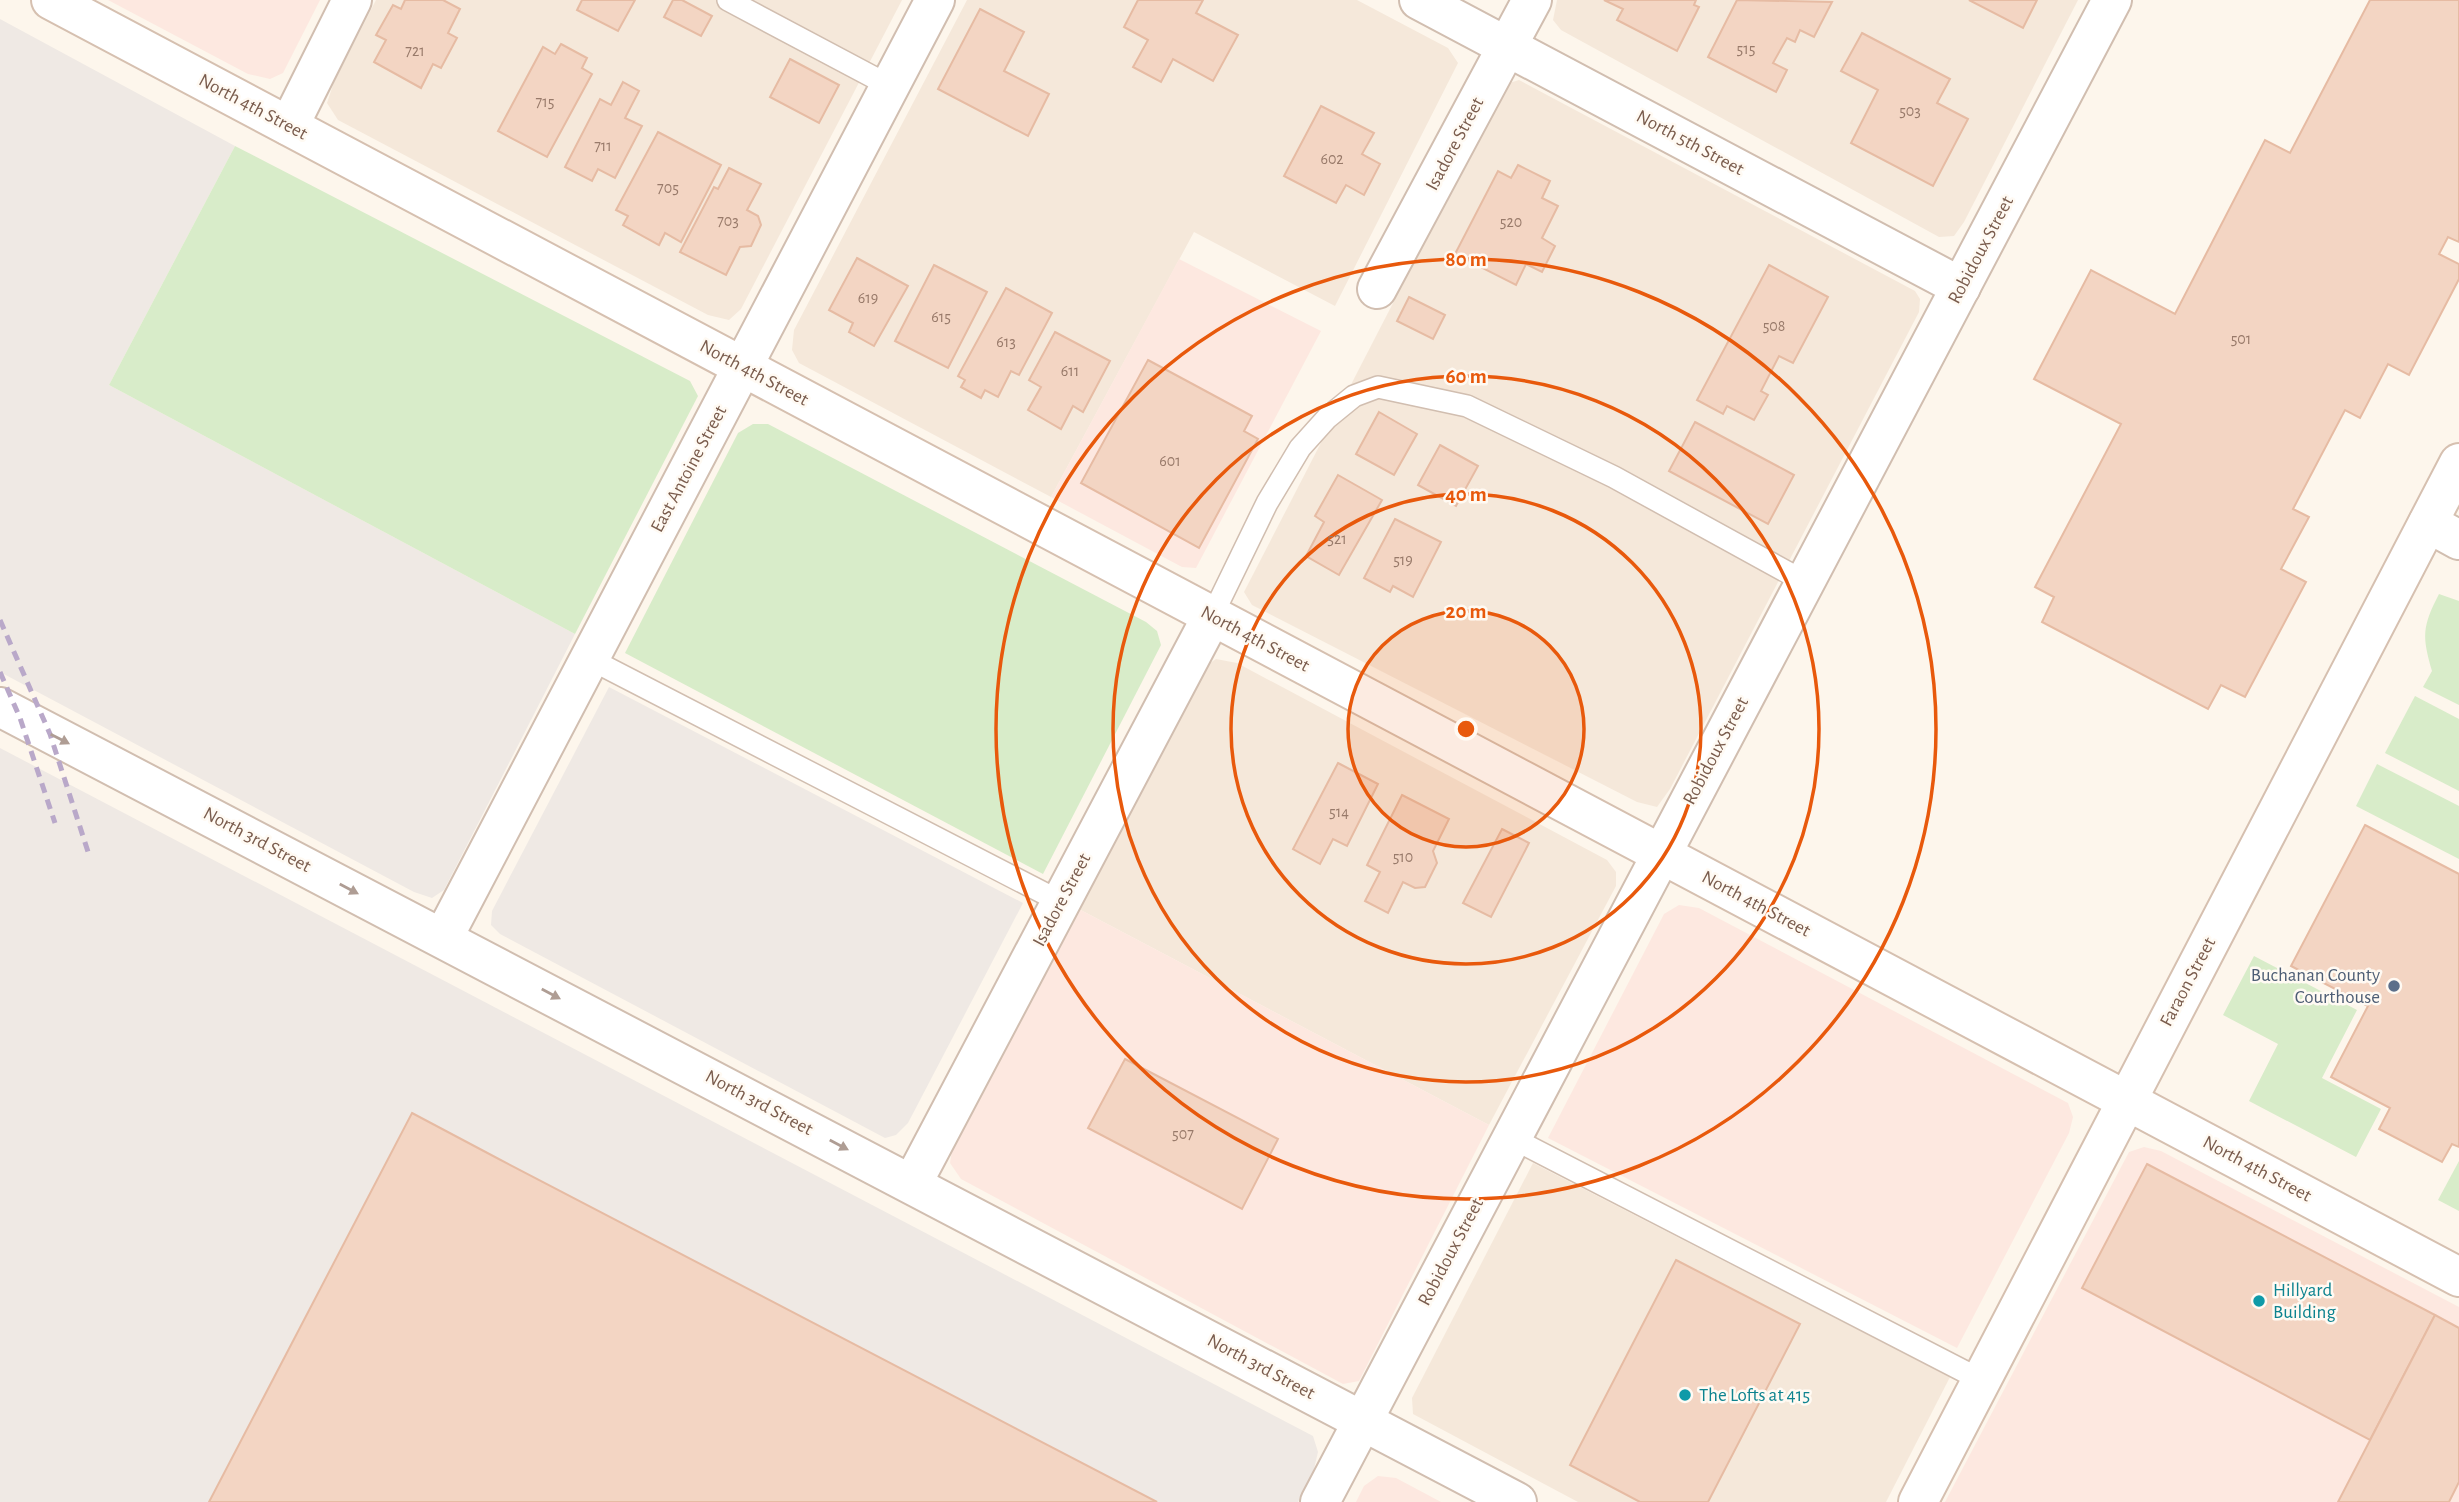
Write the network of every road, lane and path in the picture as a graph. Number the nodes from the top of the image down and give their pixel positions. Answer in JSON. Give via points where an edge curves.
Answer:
{"nodes":[{"id":1,"x":51,"y":0,"type":"edge"},
{"id":2,"x":352,"y":0,"type":"edge"},
{"id":3,"x":727,"y":0,"type":"edge"},
{"id":4,"x":935,"y":0,"type":"edge"},
{"id":5,"x":1419,"y":0,"type":"edge"},
{"id":6,"x":1532,"y":0,"type":"edge"},
{"id":7,"x":2112,"y":0,"type":"edge"},
{"id":8,"x":1507,"y":47,"type":"junction"},
{"id":9,"x":890,"y":86,"type":"junction"},
{"id":10,"x":289,"y":126,"type":"junction"},
{"id":11,"x":1961,"y":287,"type":"junction"},
{"id":12,"x":1377,"y":289,"type":"dead end"},
{"id":13,"x":743,"y":367,"type":"junction"},
{"id":14,"x":2459,"y":463,"type":"edge"},
{"id":15,"x":2443,"y":532,"type":"edge"},
{"id":16,"x":1805,"y":582,"type":"junction"},
{"id":17,"x":1212,"y":616,"type":"junction"},
{"id":18,"x":590,"y":659,"type":"junction"},
{"id":19,"x":0,"y":707,"type":"edge"},
{"id":20,"x":1662,"y":855,"type":"junction"},
{"id":21,"x":1061,"y":902,"type":"junction"},
{"id":22,"x":443,"y":938,"type":"junction"},
{"id":23,"x":2127,"y":1100,"type":"junction"},
{"id":24,"x":1512,"y":1138,"type":"junction"},
{"id":25,"x":912,"y":1184,"type":"junction"},
{"id":26,"x":2459,"y":1277,"type":"edge"},
{"id":27,"x":1981,"y":1380,"type":"junction"},
{"id":28,"x":1362,"y":1420,"type":"junction"},
{"id":29,"x":1320,"y":1502,"type":"edge"},
{"id":30,"x":1517,"y":1502,"type":"edge"},
{"id":31,"x":1918,"y":1502,"type":"edge"}],
"edges":[{"from":1,"to":10,"type":"street","name":"North 4th Street"},
{"from":2,"to":10,"type":"street"},
{"from":3,"to":9,"type":"lane"},
{"from":4,"to":9,"type":"street","name":"East Antoine Street"},
{"from":5,"to":8,"type":"street","name":"North 5th Street"},
{"from":6,"to":8,"type":"street","name":"Isadore Street"},
{"from":7,"to":11,"type":"street","name":"Robidoux Street"},
{"from":8,"to":11,"type":"street","name":"North 5th Street"},
{"from":8,"to":12,"type":"street","name":"Isadore Street"},
{"from":9,"to":13,"type":"street","name":"East Antoine Street"},
{"from":10,"to":13,"type":"street","name":"North 4th Street"},
{"from":11,"to":16,"type":"street","name":"Robidoux Street"},
{"from":13,"to":17,"type":"street","name":"North 4th Street"},
{"from":13,"to":18,"type":"street","name":"East Antoine Street"},
{"from":14,"to":15,"type":"street","name":"Faraon Street"},
{"from":15,"to":23,"type":"street","name":"Faraon Street"},
{"from":16,"to":17,"type":"lane","via":[[1614,477],[1467,407],[1378,387],[1354,396],[1300,448],[1267,503]]},
{"from":16,"to":20,"type":"street","name":"Robidoux Street"},
{"from":17,"to":20,"type":"street","name":"North 4th Street"},
{"from":17,"to":21,"type":"street","name":"Isadore Street"},
{"from":18,"to":21,"type":"lane"},
{"from":18,"to":22,"type":"street","name":"East Antoine Street"},
{"from":19,"to":22,"type":"street","name":"North 3rd Street","one_way":true},
{"from":20,"to":23,"type":"street","name":"North 4th Street"},
{"from":20,"to":24,"type":"street","name":"Robidoux Street"},
{"from":21,"to":25,"type":"street","name":"Isadore Street"},
{"from":22,"to":25,"type":"street","name":"North 3rd Street","one_way":true},
{"from":23,"to":26,"type":"street","name":"North 4th Street"},
{"from":23,"to":27,"type":"street","name":"Faraon Street"},
{"from":24,"to":27,"type":"lane"},
{"from":24,"to":28,"type":"street","name":"Robidoux Street"},
{"from":25,"to":28,"type":"street","name":"North 3rd Street"},
{"from":27,"to":31,"type":"street","name":"Faraon Street"},
{"from":28,"to":29,"type":"street","name":"Robidoux Street"},
{"from":28,"to":30,"type":"street","name":"North 3rd Street"}]}
